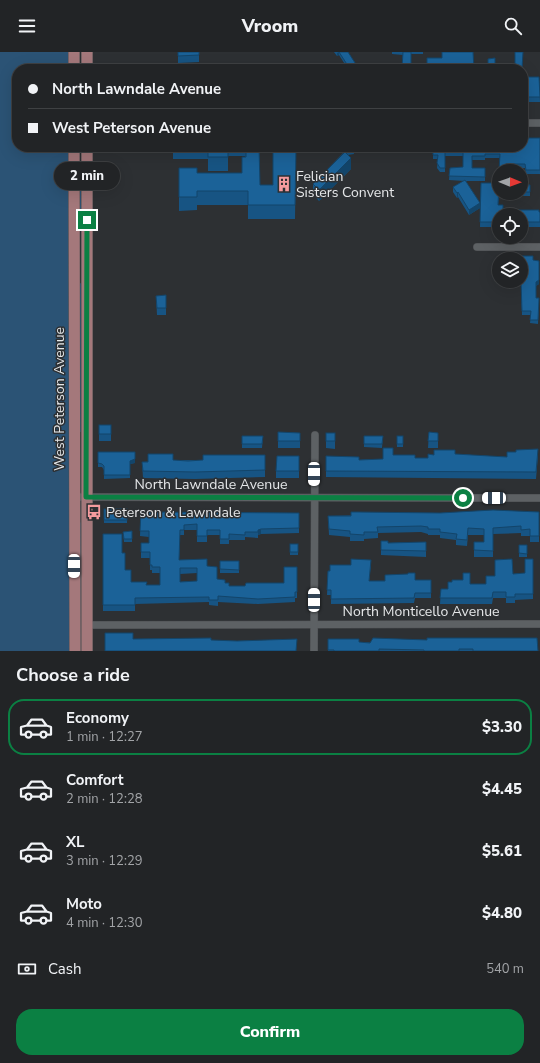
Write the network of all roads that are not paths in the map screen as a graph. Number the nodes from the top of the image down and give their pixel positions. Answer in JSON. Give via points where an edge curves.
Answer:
{"nodes":[{"id":1,"x":74,"y":52,"type":"edge"},
{"id":2,"x":87,"y":52,"type":"edge"},
{"id":3,"x":74,"y":64,"type":"edge"},
{"id":4,"x":87,"y":64,"type":"edge"},
{"id":5,"x":528,"y":123,"type":"edge"},
{"id":6,"x":540,"y":123,"type":"edge"},
{"id":7,"x":74,"y":152,"type":"edge"},
{"id":8,"x":87,"y":152,"type":"edge"},
{"id":9,"x":477,"y":247,"type":"dead end"},
{"id":10,"x":540,"y":247,"type":"edge"},
{"id":11,"x":315,"y":435,"type":"dead end"},
{"id":12,"x":74,"y":497,"type":"junction"},
{"id":13,"x":86,"y":497,"type":"junction"},
{"id":14,"x":314,"y":497,"type":"junction"},
{"id":15,"x":540,"y":498,"type":"edge"},
{"id":16,"x":540,"y":624,"type":"edge"},
{"id":17,"x":314,"y":625,"type":"junction"},
{"id":18,"x":87,"y":626,"type":"junction"},
{"id":19,"x":75,"y":651,"type":"edge"},
{"id":20,"x":87,"y":651,"type":"edge"},
{"id":21,"x":314,"y":651,"type":"edge"}],
"edges":[{"from":1,"to":3,"type":"main road"},
{"from":2,"to":4,"type":"main road"},
{"from":5,"to":6,"type":"street"},
{"from":7,"to":12,"type":"main road","name":"West Peterson Avenue"},
{"from":8,"to":13,"type":"main road","name":"West Peterson Avenue"},
{"from":9,"to":10,"type":"street"},
{"from":11,"to":14,"type":"street"},
{"from":12,"to":13,"type":"street","name":"North Lawndale Avenue"},
{"from":12,"to":19,"type":"main road","name":"West Peterson Avenue"},
{"from":13,"to":14,"type":"street","name":"North Lawndale Avenue"},
{"from":13,"to":18,"type":"main road","name":"West Peterson Avenue"},
{"from":14,"to":15,"type":"street","name":"North Lawndale Avenue"},
{"from":14,"to":17,"type":"street"},
{"from":16,"to":17,"type":"street","name":"North Monticello Avenue"},
{"from":17,"to":18,"type":"street","name":"North Monticello Avenue"},
{"from":17,"to":21,"type":"street"},
{"from":18,"to":20,"type":"main road","name":"West Peterson Avenue"}]}
